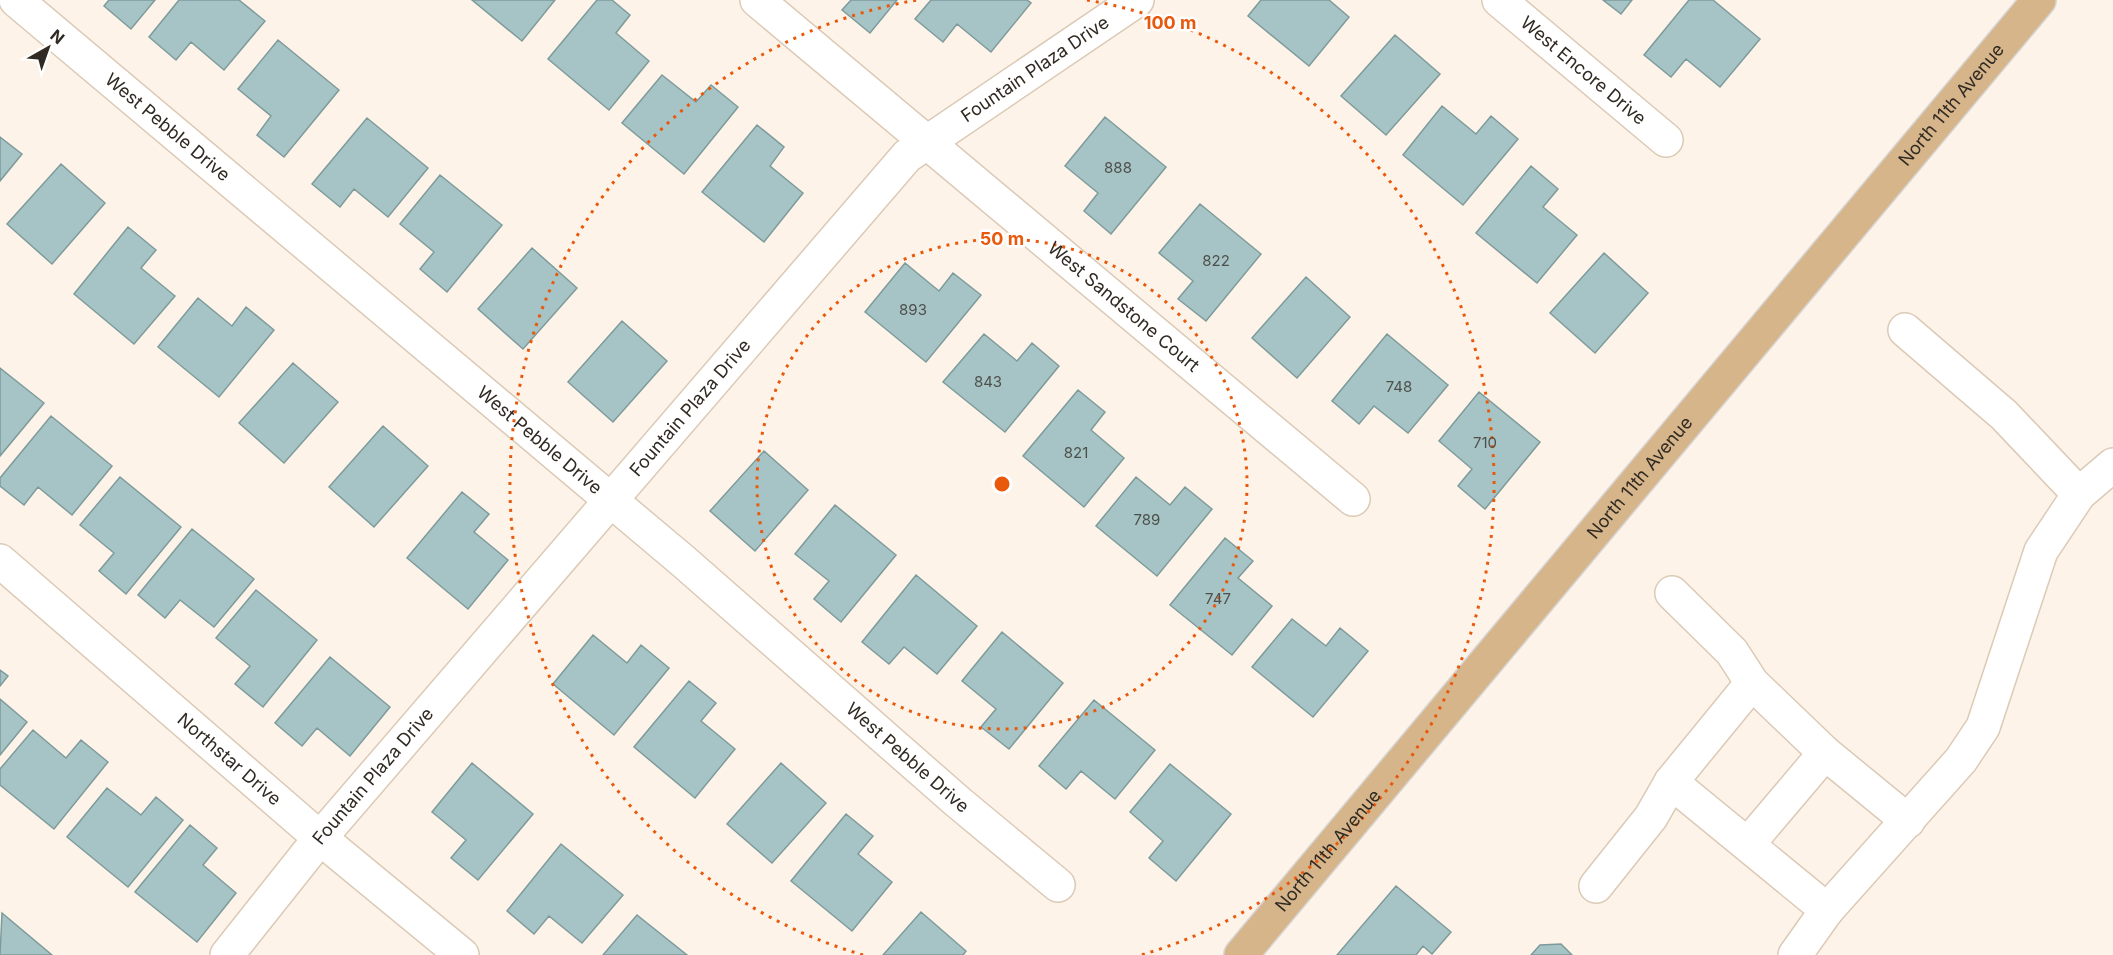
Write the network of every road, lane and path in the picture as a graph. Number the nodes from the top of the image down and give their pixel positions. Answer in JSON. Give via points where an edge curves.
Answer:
{"nodes":[{"id":1,"x":16,"y":0,"type":"edge"},
{"id":2,"x":757,"y":0,"type":"edge"},
{"id":3,"x":1137,"y":0,"type":"edge"},
{"id":4,"x":1499,"y":0,"type":"edge"},
{"id":5,"x":2039,"y":0,"type":"edge"},
{"id":6,"x":1666,"y":140,"type":"dead end"},
{"id":7,"x":927,"y":143,"type":"junction"},
{"id":8,"x":1905,"y":330,"type":"dead end"},
{"id":9,"x":2113,"y":465,"type":"edge"},
{"id":10,"x":2079,"y":494,"type":"junction"},
{"id":11,"x":1353,"y":499,"type":"dead end"},
{"id":12,"x":612,"y":501,"type":"junction"},
{"id":13,"x":0,"y":561,"type":"edge"},
{"id":14,"x":1672,"y":593,"type":"dead end"},
{"id":15,"x":1752,"y":683,"type":"junction"},
{"id":16,"x":1825,"y":753,"type":"junction"},
{"id":17,"x":1671,"y":782,"type":"junction"},
{"id":18,"x":1908,"y":821,"type":"junction"},
{"id":19,"x":320,"y":838,"type":"junction"},
{"id":20,"x":1748,"y":844,"type":"junction"},
{"id":21,"x":1058,"y":885,"type":"dead end"},
{"id":22,"x":1596,"y":886,"type":"dead end"},
{"id":23,"x":1827,"y":910,"type":"junction"},
{"id":24,"x":227,"y":955,"type":"edge"},
{"id":25,"x":462,"y":955,"type":"edge"},
{"id":26,"x":1241,"y":955,"type":"edge"},
{"id":27,"x":1795,"y":955,"type":"edge"}],
"edges":[{"from":1,"to":12,"type":"street","name":"West Pebble Drive"},
{"from":2,"to":7,"type":"street","name":"West Sandstone Court"},
{"from":3,"to":7,"type":"street","name":"Fountain Plaza Drive"},
{"from":4,"to":6,"type":"street","name":"West Encore Drive"},
{"from":5,"to":26,"type":"main road","name":"North 11th Avenue"},
{"from":7,"to":11,"type":"street","name":"West Sandstone Court"},
{"from":7,"to":12,"type":"street","name":"Fountain Plaza Drive","via":[[907,156]]},
{"from":8,"to":10,"type":"street","via":[[2004,415]]},
{"from":9,"to":10,"type":"street"},
{"from":10,"to":18,"type":"street","via":[[2034,565],[1983,727],[1961,760]]},
{"from":12,"to":19,"type":"street","name":"Fountain Plaza Drive"},
{"from":12,"to":21,"type":"street","name":"West Pebble Drive"},
{"from":13,"to":19,"type":"street","name":"Northstar Drive"},
{"from":14,"to":15,"type":"street","via":[[1732,652]]},
{"from":15,"to":16,"type":"street"},
{"from":15,"to":17,"type":"street"},
{"from":16,"to":18,"type":"street"},
{"from":16,"to":20,"type":"street"},
{"from":17,"to":20,"type":"street"},
{"from":17,"to":22,"type":"street","via":[[1651,817]]},
{"from":18,"to":23,"type":"street"},
{"from":19,"to":24,"type":"street","name":"Fountain Plaza Drive"},
{"from":19,"to":25,"type":"street","name":"Northstar Drive"},
{"from":20,"to":23,"type":"street"},
{"from":23,"to":27,"type":"street"}]}
